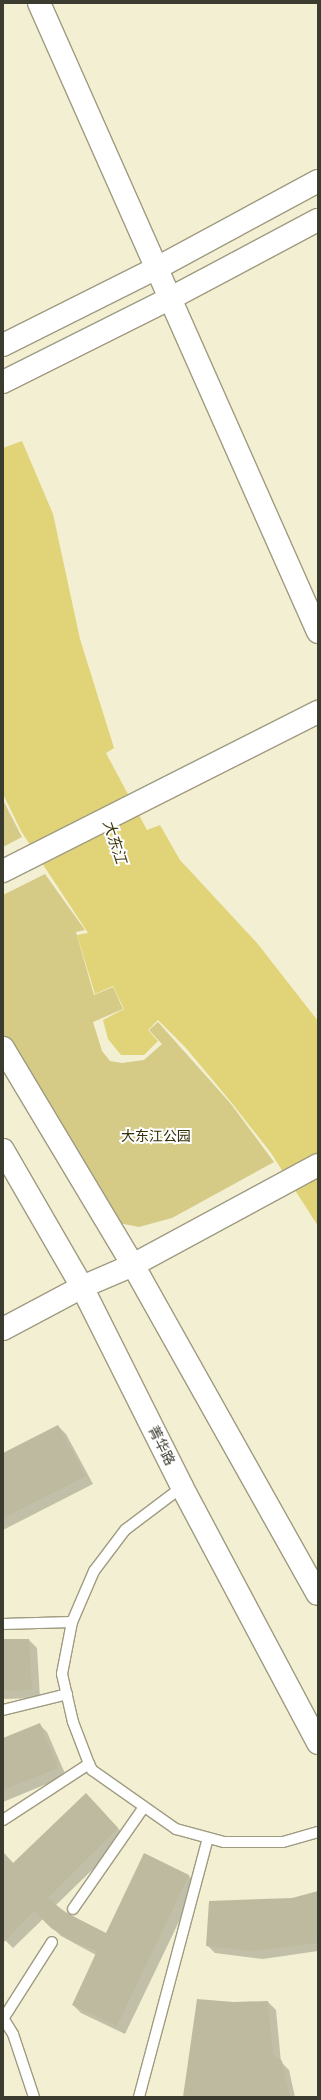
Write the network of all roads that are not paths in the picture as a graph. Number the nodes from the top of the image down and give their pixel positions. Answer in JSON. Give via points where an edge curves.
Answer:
{"nodes":[{"id":1,"x":39,"y":3,"type":"edge"},
{"id":2,"x":318,"y":181,"type":"edge"},
{"id":3,"x":318,"y":220,"type":"edge"},
{"id":4,"x":157,"y":268,"type":"junction"},
{"id":5,"x":171,"y":298,"type":"junction"},
{"id":6,"x":3,"y":345,"type":"edge"},
{"id":7,"x":3,"y":382,"type":"edge"},
{"id":8,"x":318,"y":632,"type":"edge"},
{"id":9,"x":318,"y":712,"type":"edge"},
{"id":10,"x":10,"y":868,"type":"edge"},
{"id":11,"x":3,"y":1048,"type":"edge"},
{"id":12,"x":3,"y":1150,"type":"edge"},
{"id":13,"x":318,"y":1165,"type":"edge"},
{"id":14,"x":133,"y":1265,"type":"junction"},
{"id":15,"x":82,"y":1287,"type":"junction"},
{"id":16,"x":3,"y":1328,"type":"edge"},
{"id":17,"x":182,"y":1488,"type":"junction"},
{"id":18,"x":318,"y":1594,"type":"edge"},
{"id":19,"x":72,"y":1622,"type":"junction"},
{"id":20,"x":3,"y":1624,"type":"edge"},
{"id":21,"x":66,"y":1694,"type":"junction"},
{"id":22,"x":3,"y":1710,"type":"edge"},
{"id":23,"x":318,"y":1743,"type":"edge"},
{"id":24,"x":89,"y":1764,"type":"junction"},
{"id":25,"x":144,"y":1807,"type":"junction"},
{"id":26,"x":3,"y":1820,"type":"edge"},
{"id":27,"x":318,"y":1832,"type":"edge"},
{"id":28,"x":208,"y":1838,"type":"junction"},
{"id":29,"x":73,"y":1909,"type":"dead end"},
{"id":30,"x":52,"y":1942,"type":"dead end"},
{"id":31,"x":3,"y":2018,"type":"edge"},
{"id":32,"x":34,"y":2097,"type":"edge"},
{"id":33,"x":139,"y":2097,"type":"edge"}],
"edges":[{"from":1,"to":4,"type":"street"},
{"from":2,"to":4,"type":"street"},
{"from":3,"to":5,"type":"street"},
{"from":4,"to":5,"type":"street"},
{"from":4,"to":6,"type":"street"},
{"from":5,"to":7,"type":"street"},
{"from":5,"to":8,"type":"street"},
{"from":9,"to":10,"type":"street"},
{"from":11,"to":14,"type":"street"},
{"from":12,"to":15,"type":"street","name":"菁华路"},
{"from":13,"to":14,"type":"street"},
{"from":14,"to":15,"type":"street"},
{"from":14,"to":18,"type":"street"},
{"from":15,"to":16,"type":"street"},
{"from":15,"to":17,"type":"street","name":"菁华路"},
{"from":17,"to":19,"type":"lane","via":[[125,1530],[94,1571]]},
{"from":17,"to":23,"type":"street","name":"菁华路"},
{"from":19,"to":20,"type":"lane"},
{"from":19,"to":21,"type":"lane","via":[[62,1674]]},
{"from":21,"to":22,"type":"lane"},
{"from":21,"to":24,"type":"lane","via":[[73,1722]]},
{"from":24,"to":25,"type":"lane","via":[[92,1770]]},
{"from":24,"to":26,"type":"lane"},
{"from":25,"to":28,"type":"lane","via":[[176,1829]]},
{"from":25,"to":29,"type":"lane"},
{"from":27,"to":28,"type":"lane","via":[[283,1842],[224,1842]]},
{"from":28,"to":33,"type":"lane"},
{"from":30,"to":31,"type":"lane"},
{"from":31,"to":32,"type":"lane","via":[[13,2034]]}]}
